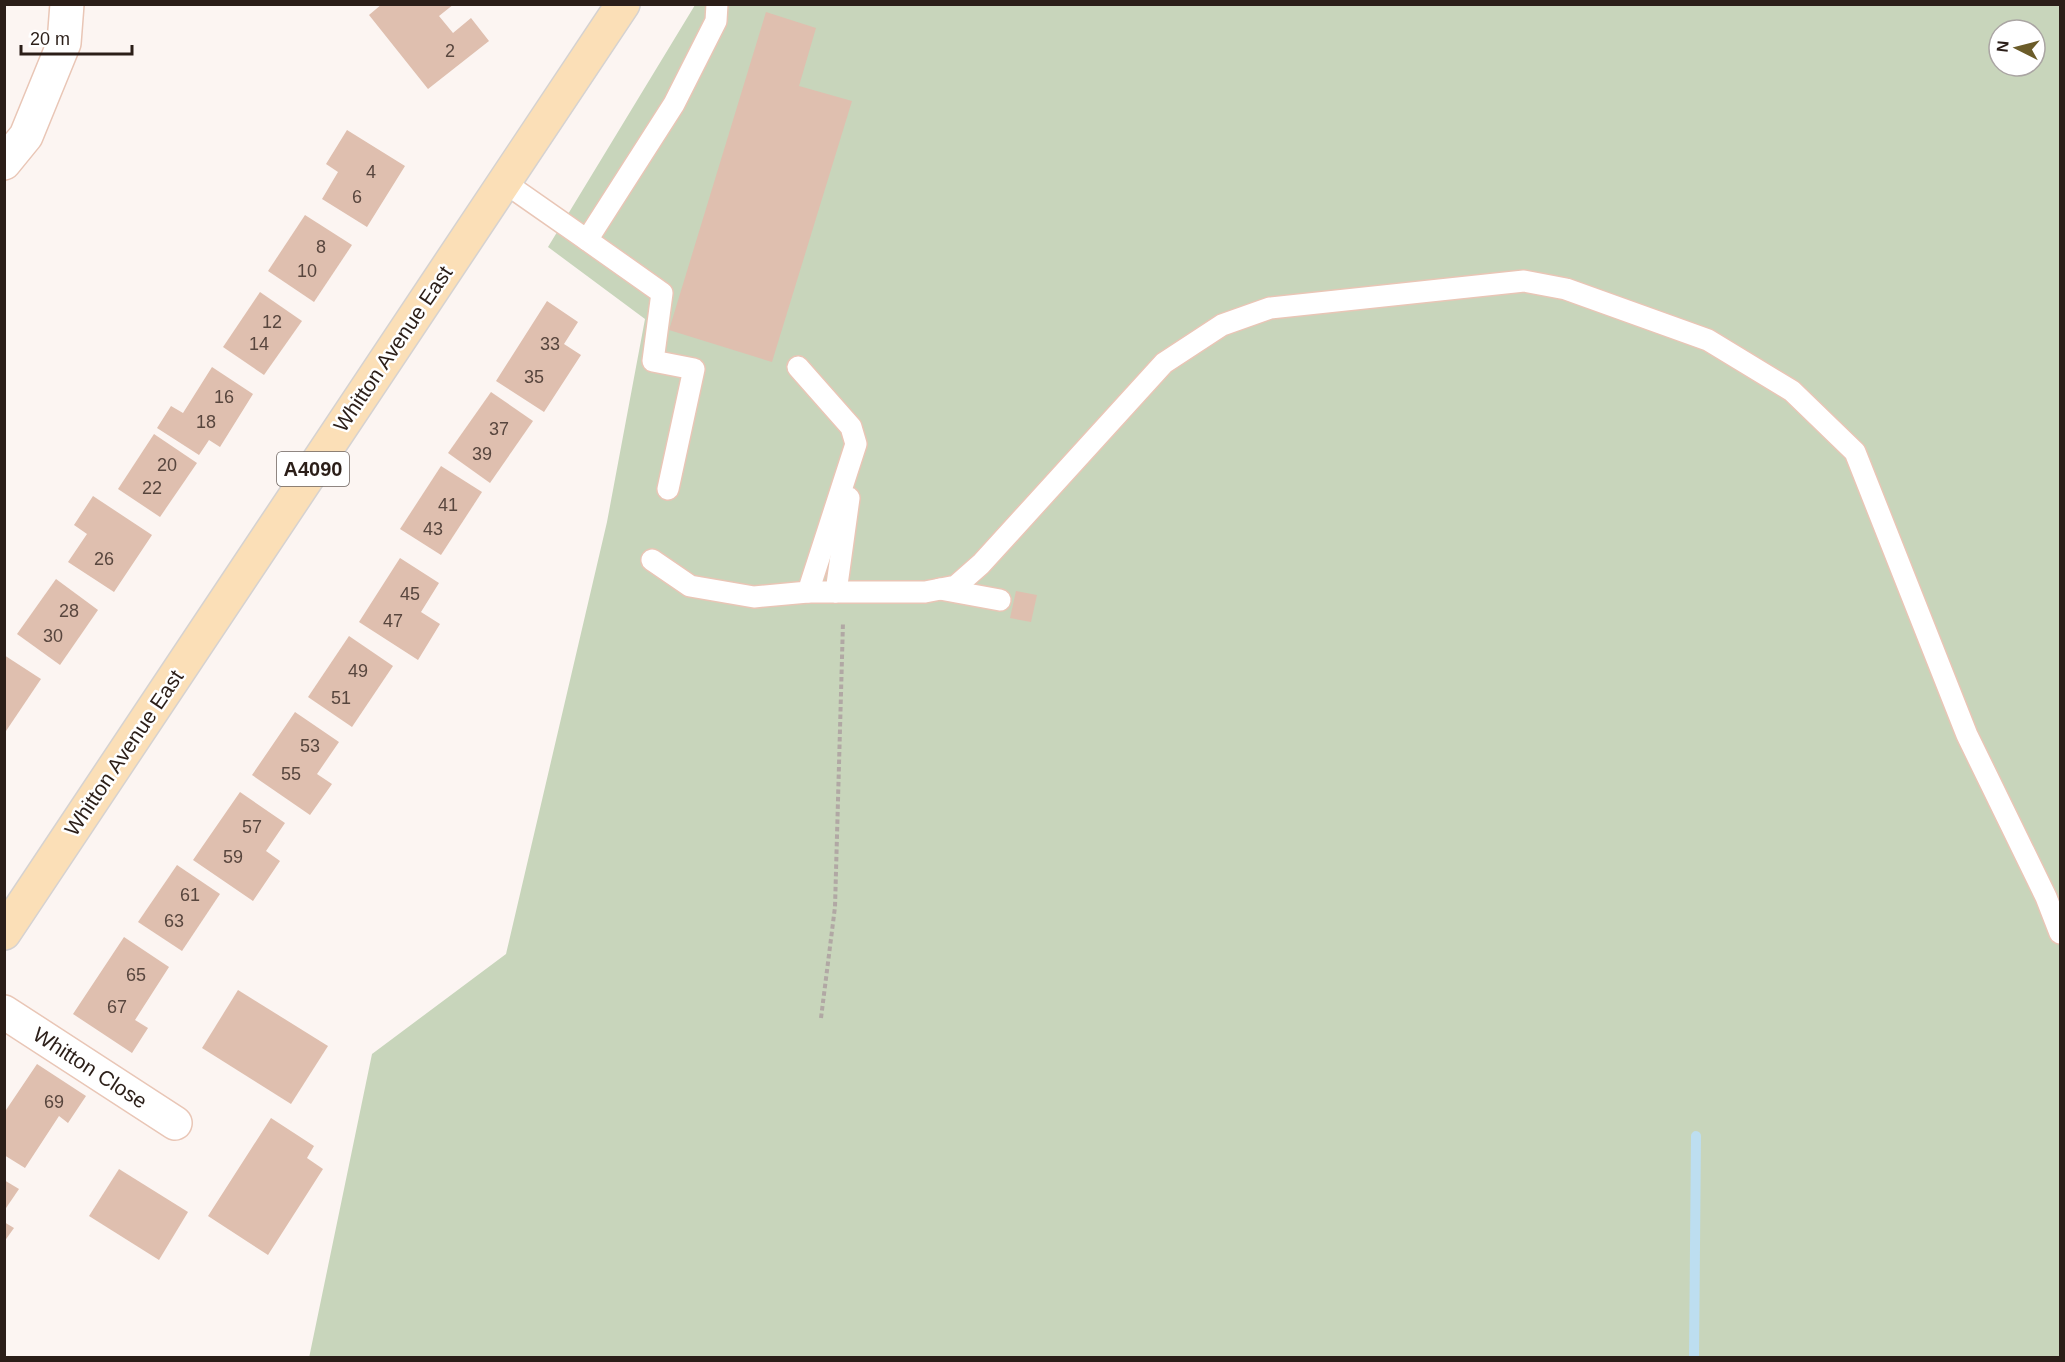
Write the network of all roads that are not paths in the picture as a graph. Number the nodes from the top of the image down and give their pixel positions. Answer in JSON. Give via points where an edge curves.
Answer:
{"nodes":[{"id":1,"x":67,"y":4,"type":"edge"},
{"id":2,"x":623,"y":4,"type":"edge"},
{"id":3,"x":717,"y":13,"type":"edge"},
{"id":4,"x":4,"y":163,"type":"edge"},
{"id":5,"x":504,"y":182,"type":"junction"},
{"id":6,"x":587,"y":240,"type":"junction"},
{"id":7,"x":798,"y":367,"type":"dead end"},
{"id":8,"x":856,"y":444,"type":"junction"},
{"id":9,"x":668,"y":489,"type":"dead end"},
{"id":10,"x":652,"y":560,"type":"dead end"},
{"id":11,"x":939,"y":589,"type":"junction"},
{"id":12,"x":808,"y":592,"type":"junction"},
{"id":13,"x":836,"y":592,"type":"junction"},
{"id":14,"x":1000,"y":600,"type":"dead end"},
{"id":15,"x":4,"y":933,"type":"edge"},
{"id":16,"x":2061,"y":933,"type":"edge"},
{"id":17,"x":4,"y":1012,"type":"edge"},
{"id":18,"x":175,"y":1123,"type":"dead end"}],
"edges":[{"from":1,"to":4,"type":"street","via":[[64,43],[26,136]]},
{"from":2,"to":5,"type":"main road","name":"Whitton Avenue East","number":"A4090"},
{"from":3,"to":6,"type":"lane","via":[[674,104]]},
{"from":5,"to":6,"type":"lane"},
{"from":5,"to":15,"type":"main road","name":"Whitton Avenue East","number":"A4090"},
{"from":6,"to":9,"type":"lane","via":[[662,293],[653,362],[694,369]]},
{"from":7,"to":8,"type":"lane","via":[[851,427]]},
{"from":8,"to":12,"type":"lane"},
{"from":8,"to":13,"type":"lane"},
{"from":10,"to":12,"type":"lane","via":[[690,586],[753,597]]},
{"from":11,"to":13,"type":"lane"},
{"from":11,"to":14,"type":"lane"},
{"from":11,"to":16,"type":"lane","via":[[956,586],[981,564],[1164,363],[1222,325],[1270,308],[1524,281],[1566,290],[1708,340],[1792,391],[1855,452],[1966,735]]},
{"from":12,"to":13,"type":"lane"},
{"from":17,"to":18,"type":"street","name":"Whitton Close"}]}
